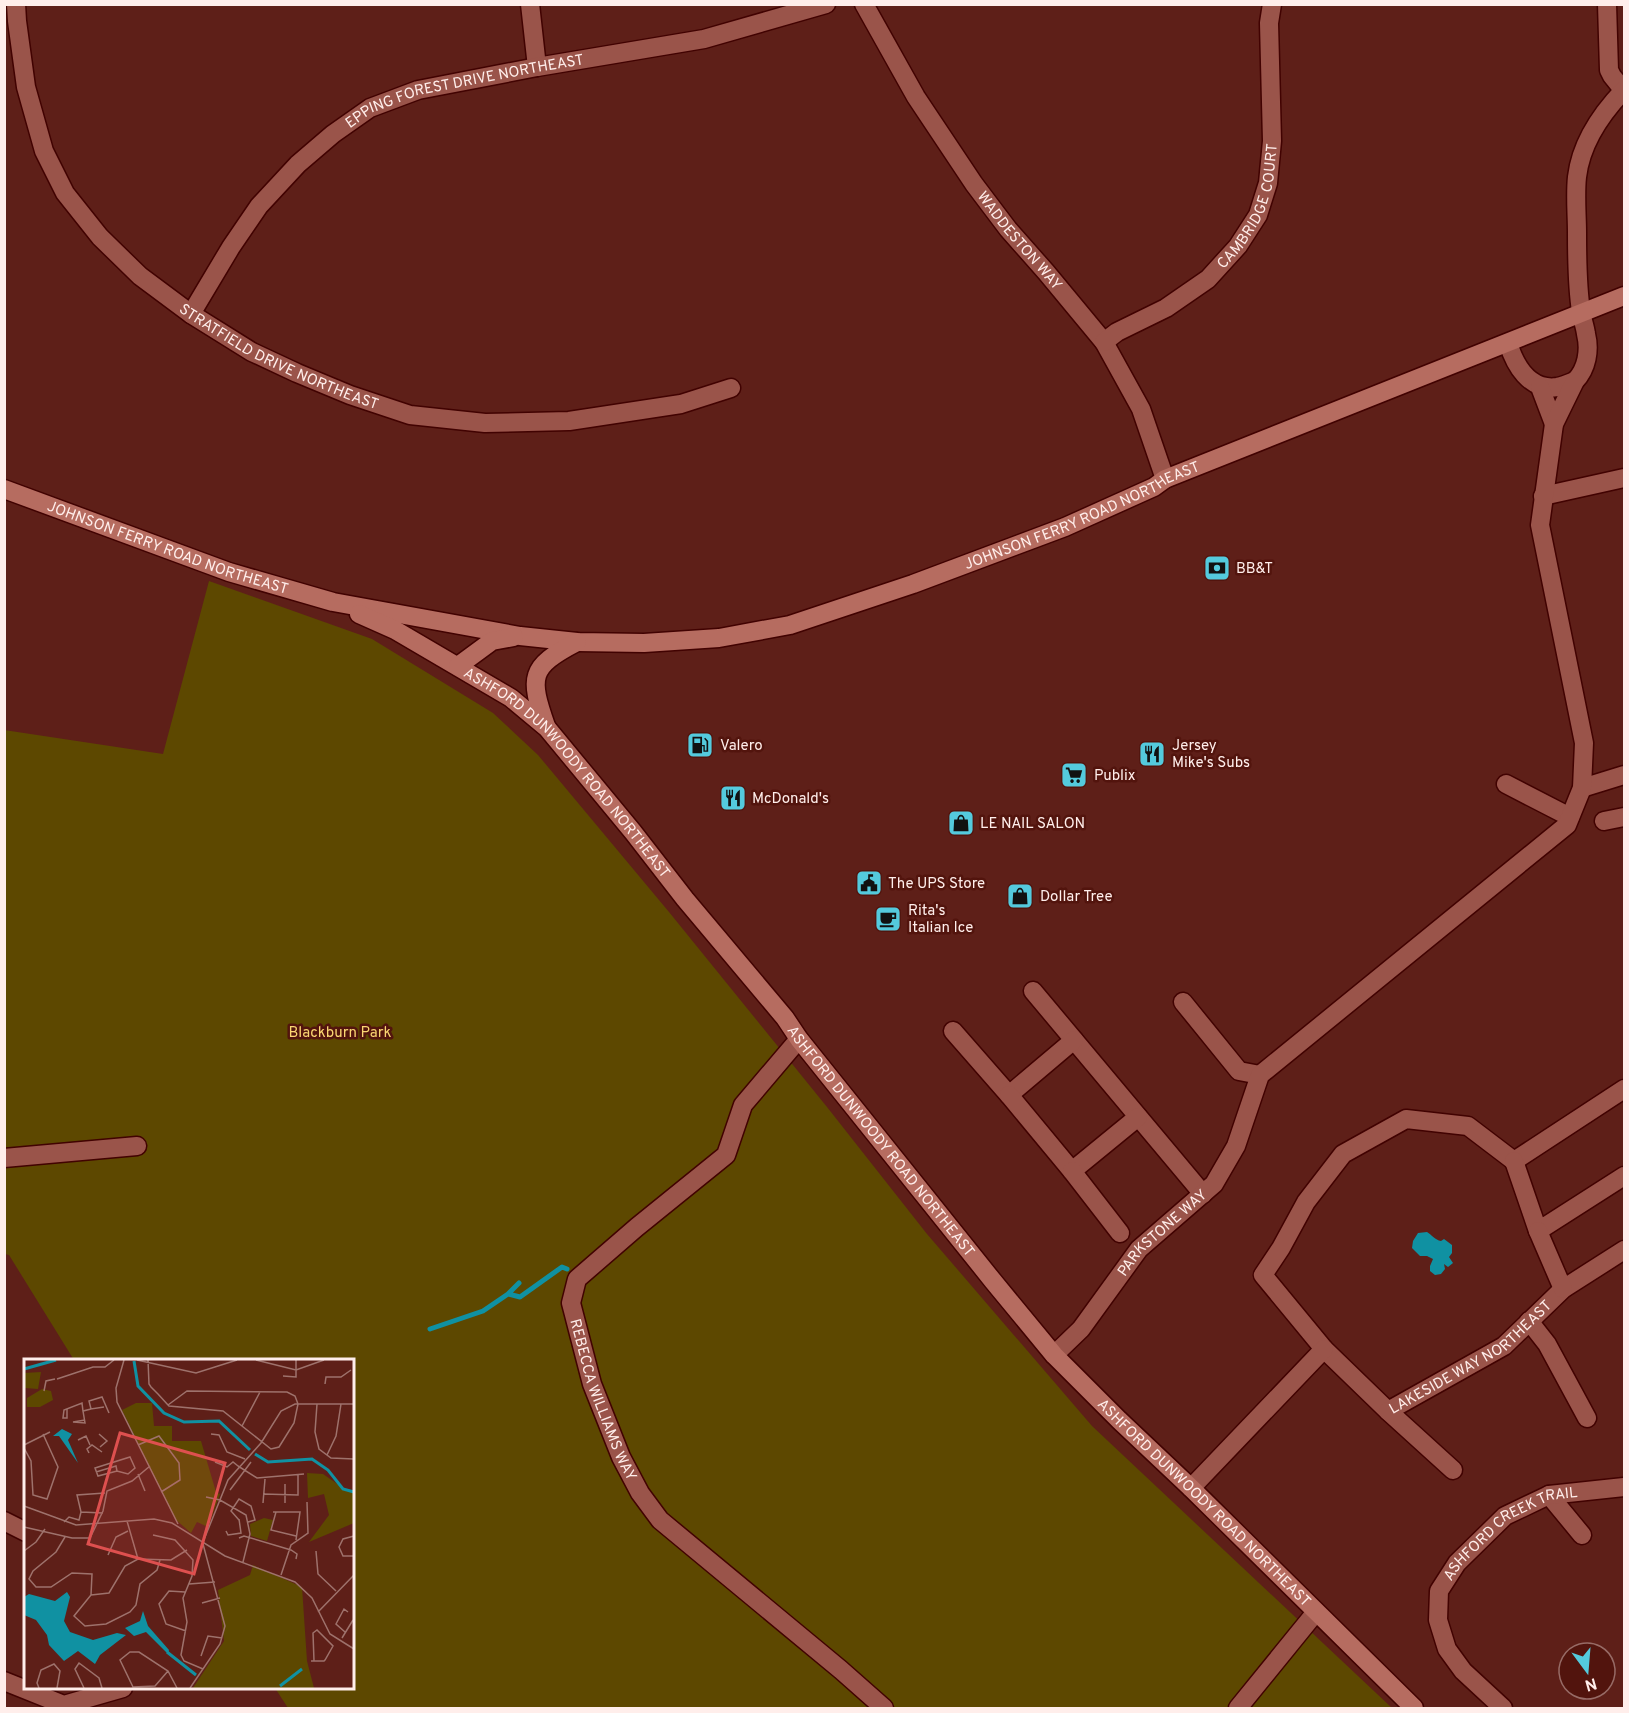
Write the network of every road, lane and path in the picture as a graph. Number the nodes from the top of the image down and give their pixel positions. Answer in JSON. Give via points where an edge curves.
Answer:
{"nodes":[{"id":1,"x":16,"y":4,"type":"edge"},
{"id":2,"x":530,"y":4,"type":"edge"},
{"id":3,"x":826,"y":4,"type":"edge"},
{"id":4,"x":864,"y":4,"type":"edge"},
{"id":5,"x":1272,"y":4,"type":"edge"},
{"id":6,"x":1607,"y":4,"type":"edge"},
{"id":7,"x":537,"y":67,"type":"junction"},
{"id":8,"x":1624,"y":90,"type":"edge"},
{"id":9,"x":1624,"y":296,"type":"edge"},
{"id":10,"x":1581,"y":313,"type":"junction"},
{"id":11,"x":191,"y":314,"type":"junction"},
{"id":12,"x":1104,"y":342,"type":"junction"},
{"id":13,"x":1508,"y":343,"type":"junction"},
{"id":14,"x":1575,"y":381,"type":"junction"},
{"id":15,"x":1540,"y":387,"type":"junction"},
{"id":16,"x":731,"y":388,"type":"dead end"},
{"id":17,"x":1554,"y":424,"type":"junction"},
{"id":18,"x":1624,"y":478,"type":"edge"},
{"id":19,"x":1165,"y":479,"type":"junction"},
{"id":20,"x":4,"y":489,"type":"edge"},
{"id":21,"x":1543,"y":496,"type":"junction"},
{"id":22,"x":333,"y":602,"type":"junction"},
{"id":23,"x":520,"y":636,"type":"junction"},
{"id":24,"x":577,"y":642,"type":"junction"},
{"id":25,"x":458,"y":666,"type":"junction"},
{"id":26,"x":547,"y":728,"type":"junction"},
{"id":27,"x":1624,"y":775,"type":"edge"},
{"id":28,"x":1506,"y":784,"type":"dead end"},
{"id":29,"x":1582,"y":788,"type":"junction"},
{"id":30,"x":1570,"y":817,"type":"junction"},
{"id":31,"x":1624,"y":817,"type":"edge"},
{"id":32,"x":1604,"y":821,"type":"dead end"},
{"id":33,"x":1033,"y":991,"type":"dead end"},
{"id":34,"x":1183,"y":1002,"type":"dead end"},
{"id":35,"x":953,"y":1031,"type":"dead end"},
{"id":36,"x":799,"y":1039,"type":"junction"},
{"id":37,"x":1074,"y":1040,"type":"junction"},
{"id":38,"x":1260,"y":1075,"type":"junction"},
{"id":39,"x":1624,"y":1089,"type":"edge"},
{"id":40,"x":1009,"y":1095,"type":"junction"},
{"id":41,"x":1138,"y":1117,"type":"junction"},
{"id":42,"x":137,"y":1146,"type":"dead end"},
{"id":43,"x":4,"y":1158,"type":"edge"},
{"id":44,"x":1514,"y":1161,"type":"junction"},
{"id":45,"x":1072,"y":1171,"type":"junction"},
{"id":46,"x":1624,"y":1176,"type":"edge"},
{"id":47,"x":1203,"y":1194,"type":"junction"},
{"id":48,"x":1538,"y":1231,"type":"junction"},
{"id":49,"x":1120,"y":1233,"type":"dead end"},
{"id":50,"x":1624,"y":1250,"type":"edge"},
{"id":51,"x":1563,"y":1289,"type":"junction"},
{"id":52,"x":1529,"y":1321,"type":"junction"},
{"id":53,"x":1324,"y":1349,"type":"junction"},
{"id":54,"x":1054,"y":1355,"type":"junction"},
{"id":55,"x":1388,"y":1411,"type":"junction"},
{"id":56,"x":1587,"y":1418,"type":"dead end"},
{"id":57,"x":1453,"y":1470,"type":"dead end"},
{"id":58,"x":1624,"y":1487,"type":"edge"},
{"id":59,"x":1191,"y":1488,"type":"junction"},
{"id":60,"x":1550,"y":1495,"type":"junction"},
{"id":61,"x":4,"y":1521,"type":"edge"},
{"id":62,"x":24,"y":1531,"type":"edge"},
{"id":63,"x":1582,"y":1535,"type":"dead end"},
{"id":64,"x":1316,"y":1612,"type":"junction"},
{"id":65,"x":4,"y":1681,"type":"edge"},
{"id":66,"x":121,"y":1689,"type":"edge"},
{"id":67,"x":96,"y":1702,"type":"edge"},
{"id":68,"x":884,"y":1708,"type":"edge"},
{"id":69,"x":1238,"y":1708,"type":"edge"},
{"id":70,"x":1414,"y":1708,"type":"edge"},
{"id":71,"x":1503,"y":1708,"type":"edge"}],
"edges":[{"from":1,"to":11,"type":"street","name":"STRATFIELD DRIVE NORTHEAST","via":[[26,87],[44,151],[65,193],[100,237],[140,276]]},
{"from":2,"to":7,"type":"street"},
{"from":3,"to":7,"type":"street","name":"EPPING FOREST DRIVE NORTHEAST","via":[[705,39]]},
{"from":4,"to":12,"type":"street","name":"WADDESTON WAY","via":[[916,97],[974,184]]},
{"from":5,"to":12,"type":"street","name":"CAMBRIDGE COURT","via":[[1272,141],[1268,183],[1258,215],[1238,246],[1208,279],[1166,308]]},
{"from":6,"to":8,"type":"street","via":[[1609,69]]},
{"from":7,"to":11,"type":"street","name":"EPPING FOREST DRIVE NORTHEAST","via":[[418,90],[370,108],[333,134],[298,164],[260,206]]},
{"from":8,"to":10,"type":"street","via":[[1592,132],[1577,177]]},
{"from":9,"to":10,"type":"main road","name":"JOHNSON FERRY ROAD NORTHEAST"},
{"from":10,"to":13,"type":"main road","name":"JOHNSON FERRY ROAD NORTHEAST"},
{"from":10,"to":14,"type":"street","via":[[1588,354]]},
{"from":11,"to":16,"type":"street","name":"STRATFIELD DRIVE NORTHEAST","via":[[252,352],[297,373],[410,415],[485,423],[569,421],[681,404]]},
{"from":12,"to":19,"type":"street","name":"WADDESTON WAY","via":[[1141,409]]},
{"from":13,"to":15,"type":"street","via":[[1515,363]]},
{"from":13,"to":19,"type":"main road","name":"JOHNSON FERRY ROAD NORTHEAST"},
{"from":14,"to":15,"type":"street"},
{"from":14,"to":17,"type":"street"},
{"from":15,"to":17,"type":"street"},
{"from":17,"to":21,"type":"street"},
{"from":18,"to":21,"type":"street"},
{"from":19,"to":24,"type":"main road","name":"JOHNSON FERRY ROAD NORTHEAST","via":[[1065,527],[790,625],[719,638]]},
{"from":20,"to":22,"type":"main road","name":"JOHNSON FERRY ROAD NORTHEAST","via":[[229,572]]},
{"from":21,"to":29,"type":"street","via":[[1540,525],[1584,743]]},
{"from":22,"to":23,"type":"main road"},
{"from":22,"to":25,"type":"main road","name":"ASHFORD DUNWOODY ROAD NORTHEAST","via":[[395,630]]},
{"from":23,"to":24,"type":"main road","name":"JOHNSON FERRY ROAD NORTHEAST"},
{"from":23,"to":25,"type":"main road","via":[[492,641]]},
{"from":24,"to":26,"type":"main road","via":[[545,661],[535,680],[536,697]]},
{"from":25,"to":26,"type":"main road","name":"ASHFORD DUNWOODY ROAD NORTHEAST","via":[[511,698]]},
{"from":26,"to":36,"type":"main road","name":"ASHFORD DUNWOODY ROAD NORTHEAST"},
{"from":27,"to":29,"type":"street"},
{"from":28,"to":30,"type":"street"},
{"from":29,"to":30,"type":"street"},
{"from":30,"to":38,"type":"street","via":[[1567,825]]},
{"from":31,"to":32,"type":"street"},
{"from":33,"to":37,"type":"street"},
{"from":34,"to":38,"type":"street","via":[[1239,1071]]},
{"from":35,"to":40,"type":"street"},
{"from":36,"to":54,"type":"main road","name":"ASHFORD DUNWOODY ROAD NORTHEAST"},
{"from":36,"to":68,"type":"street","name":"REBECCA WILLIAMS WAY","via":[[743,1105],[726,1155],[576,1279],[571,1303],[592,1384],[621,1457],[660,1520]]},
{"from":37,"to":40,"type":"street"},
{"from":37,"to":41,"type":"street"},
{"from":38,"to":47,"type":"street","name":"PARKSTONE WAY","via":[[1236,1146],[1214,1184]]},
{"from":39,"to":44,"type":"street"},
{"from":40,"to":45,"type":"street"},
{"from":41,"to":45,"type":"street"},
{"from":41,"to":47,"type":"street"},
{"from":42,"to":43,"type":"street"},
{"from":44,"to":48,"type":"street","name":"LAKESIDE WAY NORTHEAST"},
{"from":44,"to":53,"type":"street","name":"LAKESIDE WAY NORTHEAST","via":[[1468,1126],[1406,1119],[1343,1154],[1306,1202],[1263,1275]]},
{"from":45,"to":49,"type":"street"},
{"from":46,"to":48,"type":"street"},
{"from":47,"to":54,"type":"street","name":"PARKSTONE WAY","via":[[1139,1249],[1081,1329]]},
{"from":48,"to":51,"type":"street","name":"LAKESIDE WAY NORTHEAST"},
{"from":50,"to":51,"type":"street","name":"LAKESIDE WAY NORTHEAST"},
{"from":51,"to":52,"type":"street","name":"LAKESIDE WAY NORTHEAST"},
{"from":52,"to":55,"type":"street","name":"LAKESIDE WAY NORTHEAST","via":[[1503,1346]]},
{"from":52,"to":56,"type":"street"},
{"from":53,"to":55,"type":"street","name":"LAKESIDE WAY NORTHEAST"},
{"from":53,"to":59,"type":"street"},
{"from":54,"to":59,"type":"main road","name":"ASHFORD DUNWOODY ROAD NORTHEAST"},
{"from":55,"to":57,"type":"street"},
{"from":58,"to":60,"type":"street","name":"ASHFORD CREEK TRAIL"},
{"from":59,"to":64,"type":"main road","name":"ASHFORD DUNWOODY ROAD NORTHEAST"},
{"from":60,"to":63,"type":"street"},
{"from":60,"to":71,"type":"street","name":"ASHFORD CREEK TRAIL","via":[[1505,1516],[1457,1563],[1439,1591],[1437,1620],[1446,1649],[1463,1671]]},
{"from":61,"to":62,"type":"street"},
{"from":64,"to":69,"type":"street"},
{"from":64,"to":70,"type":"main road","name":"ASHFORD DUNWOODY ROAD NORTHEAST"},
{"from":65,"to":67,"type":"street","via":[[64,1705]]},
{"from":66,"to":67,"type":"street"}]}
